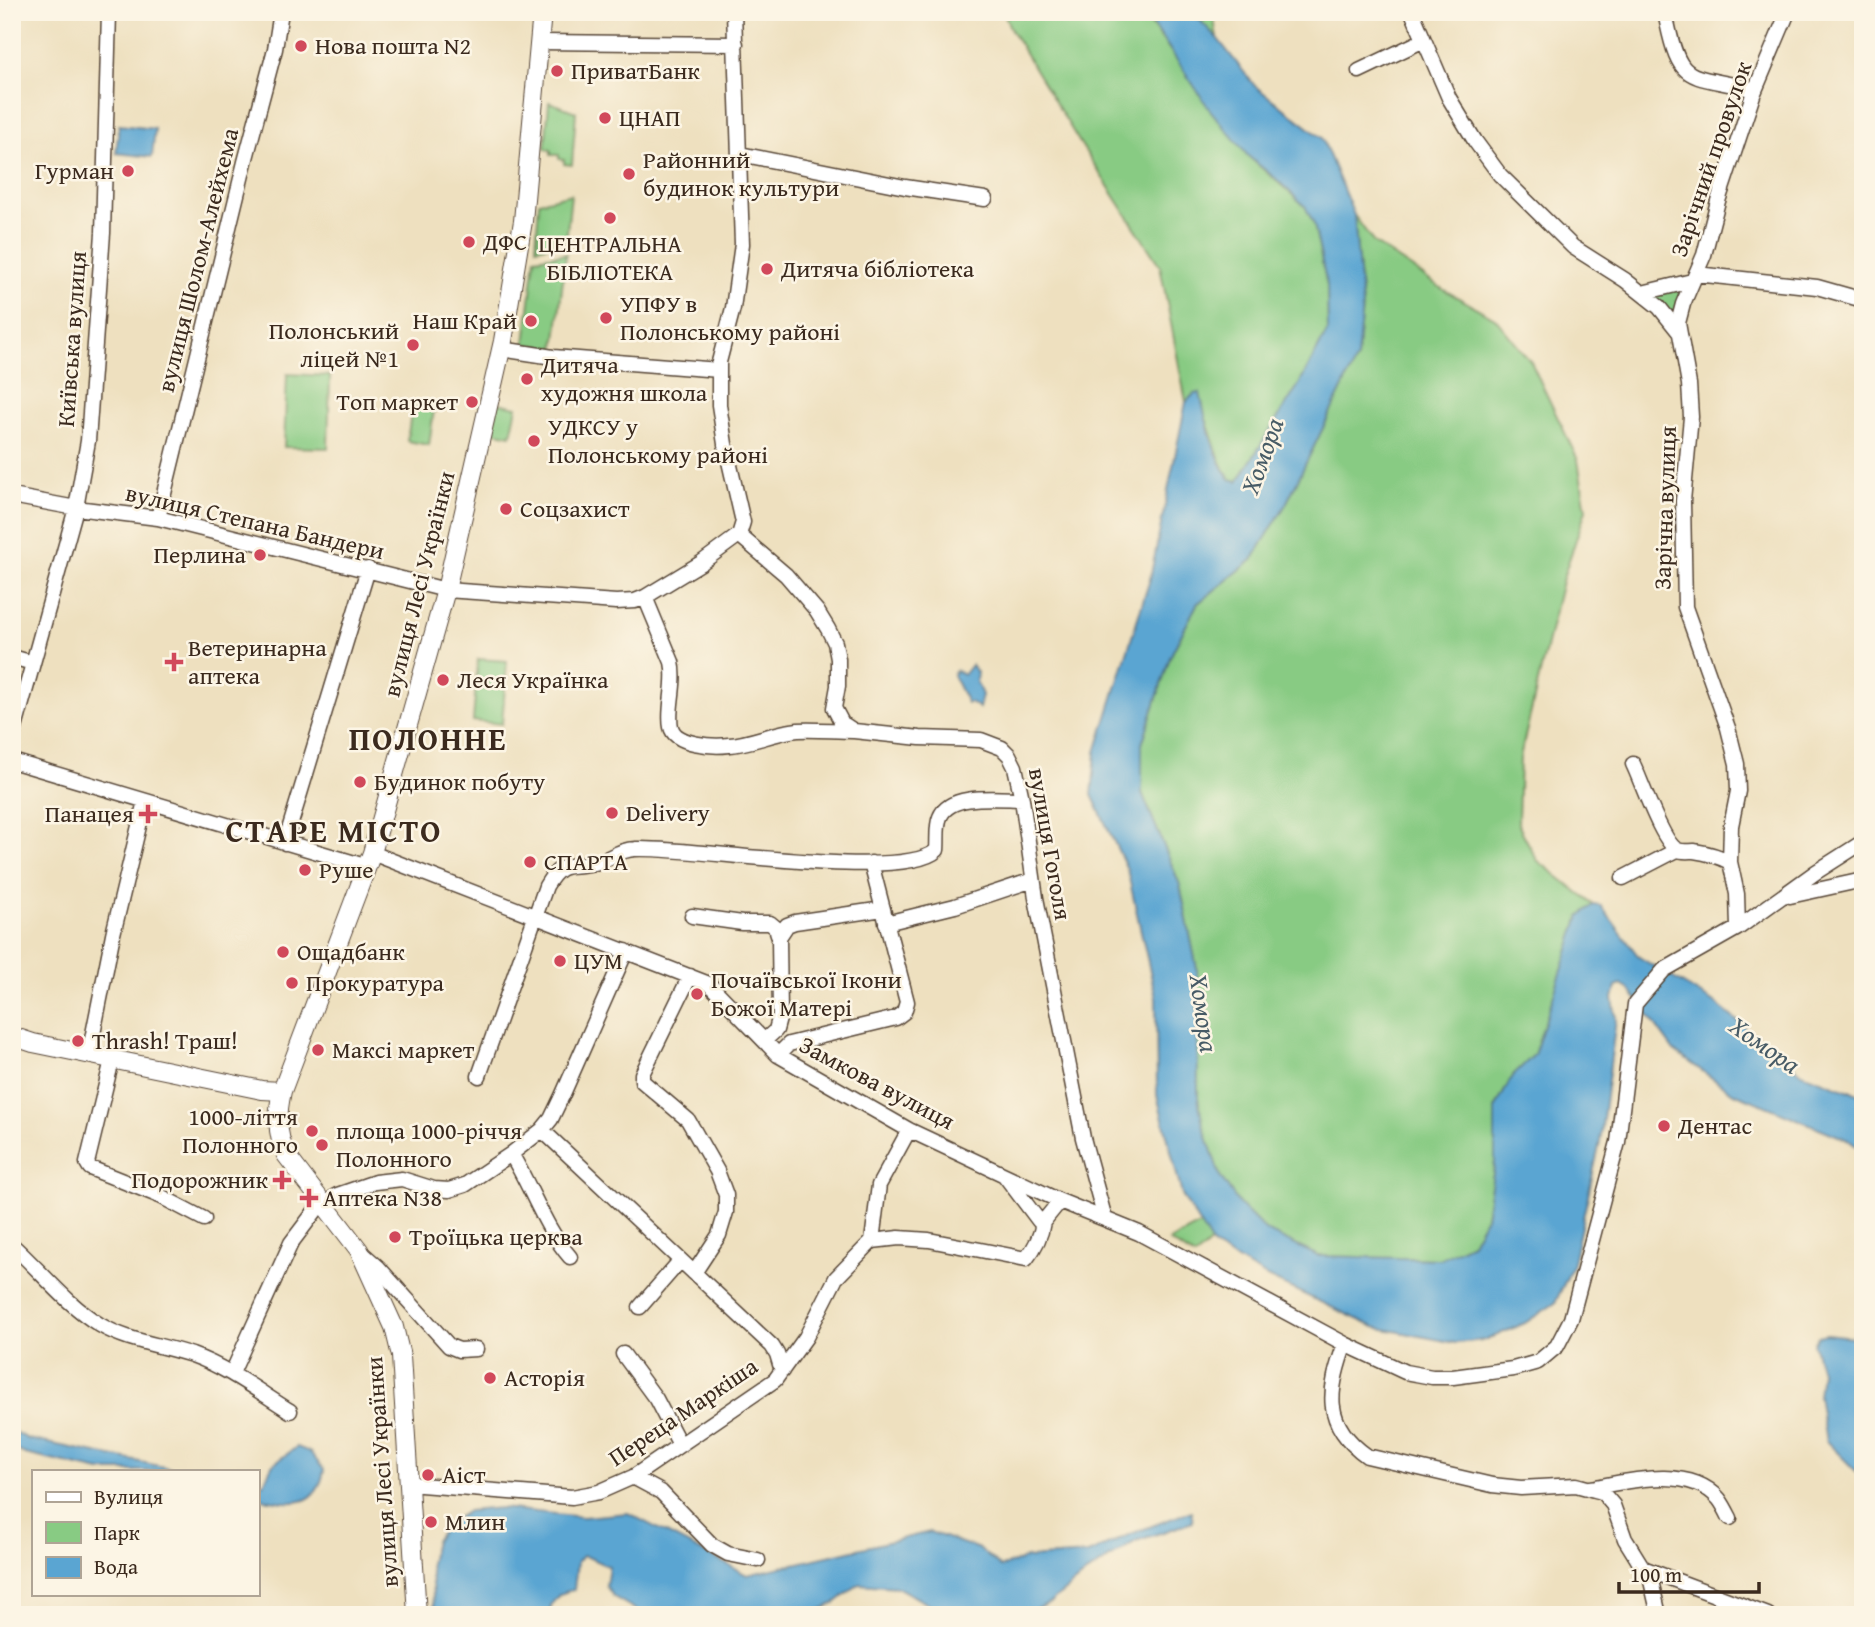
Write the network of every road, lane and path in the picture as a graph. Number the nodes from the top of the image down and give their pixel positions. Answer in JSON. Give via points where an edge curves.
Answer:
{"nodes":[{"id":1,"x":109,"y":12,"type":"edge"},
{"id":2,"x":281,"y":12,"type":"edge"},
{"id":3,"x":541,"y":12,"type":"edge"},
{"id":4,"x":734,"y":12,"type":"edge"},
{"id":5,"x":1412,"y":12,"type":"edge"},
{"id":6,"x":1665,"y":12,"type":"edge"},
{"id":7,"x":1788,"y":12,"type":"edge"},
{"id":8,"x":1424,"y":40,"type":"junction"},
{"id":9,"x":539,"y":42,"type":"junction"},
{"id":10,"x":736,"y":44,"type":"junction"},
{"id":11,"x":1359,"y":71,"type":"dead end"},
{"id":12,"x":1755,"y":90,"type":"junction"},
{"id":13,"x":740,"y":155,"type":"junction"},
{"id":14,"x":985,"y":199,"type":"dead end"},
{"id":15,"x":1694,"y":278,"type":"junction"},
{"id":16,"x":1642,"y":293,"type":"junction"},
{"id":17,"x":1863,"y":300,"type":"edge"},
{"id":18,"x":1679,"y":333,"type":"junction"},
{"id":19,"x":502,"y":345,"type":"junction"},
{"id":20,"x":719,"y":366,"type":"junction"},
{"id":21,"x":12,"y":496,"type":"edge"},
{"id":22,"x":76,"y":508,"type":"junction"},
{"id":23,"x":158,"y":518,"type":"junction"},
{"id":24,"x":739,"y":535,"type":"junction"},
{"id":25,"x":368,"y":569,"type":"junction"},
{"id":26,"x":446,"y":590,"type":"junction"},
{"id":27,"x":645,"y":597,"type":"junction"},
{"id":28,"x":12,"y":657,"type":"edge"},
{"id":29,"x":33,"y":663,"type":"junction"},
{"id":30,"x":834,"y":708,"type":"junction"},
{"id":31,"x":821,"y":730,"type":"junction"},
{"id":32,"x":854,"y":731,"type":"junction"},
{"id":33,"x":12,"y":739,"type":"edge"},
{"id":34,"x":12,"y":761,"type":"edge"},
{"id":35,"x":1633,"y":764,"type":"dead end"},
{"id":36,"x":1022,"y":799,"type":"junction"},
{"id":37,"x":145,"y":801,"type":"junction"},
{"id":38,"x":285,"y":843,"type":"junction"},
{"id":39,"x":1862,"y":844,"type":"edge"},
{"id":40,"x":1677,"y":850,"type":"junction"},
{"id":41,"x":370,"y":860,"type":"junction"},
{"id":42,"x":1730,"y":862,"type":"junction"},
{"id":43,"x":871,"y":863,"type":"junction"},
{"id":44,"x":1623,"y":878,"type":"dead end"},
{"id":45,"x":1033,"y":880,"type":"junction"},
{"id":46,"x":1863,"y":880,"type":"edge"},
{"id":47,"x":1761,"y":912,"type":"junction"},
{"id":48,"x":536,"y":916,"type":"junction"},
{"id":49,"x":692,"y":916,"type":"dead end"},
{"id":50,"x":884,"y":916,"type":"junction"},
{"id":51,"x":794,"y":922,"type":"junction"},
{"id":52,"x":770,"y":923,"type":"junction"},
{"id":53,"x":1738,"y":928,"type":"junction"},
{"id":54,"x":779,"y":937,"type":"junction"},
{"id":55,"x":626,"y":951,"type":"junction"},
{"id":56,"x":690,"y":976,"type":"junction"},
{"id":57,"x":776,"y":1030,"type":"junction"},
{"id":58,"x":12,"y":1036,"type":"edge"},
{"id":59,"x":765,"y":1041,"type":"junction"},
{"id":60,"x":789,"y":1044,"type":"junction"},
{"id":61,"x":89,"y":1054,"type":"junction"},
{"id":62,"x":778,"y":1055,"type":"junction"},
{"id":63,"x":113,"y":1060,"type":"junction"},
{"id":64,"x":479,"y":1076,"type":"dead end"},
{"id":65,"x":282,"y":1091,"type":"junction"},
{"id":66,"x":542,"y":1130,"type":"junction"},
{"id":67,"x":909,"y":1130,"type":"junction"},
{"id":68,"x":511,"y":1154,"type":"junction"},
{"id":69,"x":1002,"y":1172,"type":"junction"},
{"id":70,"x":1096,"y":1185,"type":"junction"},
{"id":71,"x":323,"y":1204,"type":"junction"},
{"id":72,"x":1067,"y":1204,"type":"junction"},
{"id":73,"x":204,"y":1219,"type":"dead end"},
{"id":74,"x":1105,"y":1219,"type":"junction"},
{"id":75,"x":1043,"y":1222,"type":"junction"},
{"id":76,"x":872,"y":1241,"type":"junction"},
{"id":77,"x":12,"y":1245,"type":"edge"},
{"id":78,"x":359,"y":1250,"type":"junction"},
{"id":79,"x":570,"y":1257,"type":"dead end"},
{"id":80,"x":680,"y":1261,"type":"junction"},
{"id":81,"x":694,"y":1273,"type":"junction"},
{"id":82,"x":640,"y":1307,"type":"dead end"},
{"id":83,"x":1345,"y":1344,"type":"junction"},
{"id":84,"x":476,"y":1349,"type":"dead end"},
{"id":85,"x":775,"y":1350,"type":"junction"},
{"id":86,"x":622,"y":1354,"type":"dead end"},
{"id":87,"x":794,"y":1355,"type":"junction"},
{"id":88,"x":782,"y":1371,"type":"junction"},
{"id":89,"x":232,"y":1373,"type":"junction"},
{"id":90,"x":290,"y":1411,"type":"dead end"},
{"id":91,"x":680,"y":1445,"type":"junction"},
{"id":92,"x":651,"y":1463,"type":"junction"},
{"id":93,"x":633,"y":1477,"type":"junction"},
{"id":94,"x":1618,"y":1482,"type":"junction"},
{"id":95,"x":408,"y":1484,"type":"junction"},
{"id":96,"x":1589,"y":1488,"type":"junction"},
{"id":97,"x":661,"y":1492,"type":"junction"},
{"id":98,"x":1613,"y":1505,"type":"junction"},
{"id":99,"x":1730,"y":1518,"type":"dead end"},
{"id":100,"x":758,"y":1560,"type":"dead end"},
{"id":101,"x":1650,"y":1574,"type":"junction"},
{"id":102,"x":417,"y":1615,"type":"edge"},
{"id":103,"x":1659,"y":1615,"type":"edge"},
{"id":104,"x":1768,"y":1615,"type":"edge"}],
"edges":[{"from":1,"to":22,"type":"street","name":"Київська вулиця","via":[[103,233],[88,441]]},
{"from":2,"to":23,"type":"street","name":"вулиця Шолом-Алейхема"},
{"from":3,"to":9,"type":"main road","name":"вулиця Лесі Українки"},
{"from":4,"to":10,"type":"street"},
{"from":5,"to":8,"type":"street"},
{"from":6,"to":12,"type":"street","via":[[1683,69],[1710,81]]},
{"from":7,"to":12,"type":"street","name":"Зарічний провулок"},
{"from":8,"to":11,"type":"street"},
{"from":8,"to":16,"type":"street","via":[[1449,98],[1500,175],[1573,247]]},
{"from":9,"to":10,"type":"street"},
{"from":9,"to":19,"type":"main road","name":"вулиця Лесі Українки","via":[[523,221]]},
{"from":10,"to":13,"type":"street"},
{"from":12,"to":15,"type":"street","name":"Зарічний провулок"},
{"from":13,"to":14,"type":"street"},
{"from":13,"to":20,"type":"street","via":[[741,244]]},
{"from":15,"to":16,"type":"street"},
{"from":15,"to":17,"type":"street","via":[[1817,287]]},
{"from":15,"to":18,"type":"street","name":"Зарічний провулок","via":[[1683,304]]},
{"from":16,"to":18,"type":"street"},
{"from":18,"to":42,"type":"street","name":"Зарічна вулиця","via":[[1691,417],[1683,501],[1685,607],[1737,764]]},
{"from":19,"to":20,"type":"street","via":[[552,357]]},
{"from":19,"to":26,"type":"main road","name":"вулиця Лесі Українки"},
{"from":20,"to":24,"type":"street","via":[[724,444],[743,522]]},
{"from":21,"to":22,"type":"street","name":"вулиця Степана Бандери"},
{"from":22,"to":23,"type":"street","name":"вулиця Степана Бандери"},
{"from":22,"to":29,"type":"street","name":"Київська вулиця"},
{"from":23,"to":25,"type":"street","name":"вулиця Степана Бандери"},
{"from":24,"to":27,"type":"street"},
{"from":24,"to":30,"type":"street","via":[[786,575],[828,629],[838,659]]},
{"from":25,"to":26,"type":"street","name":"вулиця Степана Бандери"},
{"from":25,"to":38,"type":"street"},
{"from":26,"to":27,"type":"street","name":"вулиця Степана Бандери","via":[[616,601]]},
{"from":26,"to":41,"type":"main road","name":"вулиця Лесі Українки"},
{"from":27,"to":31,"type":"street","name":"вулиця Гоголя","via":[[674,672],[671,727],[676,735],[684,741],[729,746],[769,734]]},
{"from":28,"to":29,"type":"street"},
{"from":29,"to":33,"type":"street","name":"Київська вулиця"},
{"from":30,"to":31,"type":"street"},
{"from":30,"to":32,"type":"street","via":[[842,723]]},
{"from":31,"to":32,"type":"street","name":"вулиця Гоголя"},
{"from":32,"to":36,"type":"street","name":"вулиця Гоголя","via":[[981,740],[996,745],[1016,767]]},
{"from":34,"to":37,"type":"street","name":"Замкова вулиця"},
{"from":35,"to":40,"type":"street","via":[[1654,817]]},
{"from":36,"to":43,"type":"street","via":[[951,804],[938,820],[937,850],[930,857]]},
{"from":36,"to":45,"type":"street","name":"вулиця Гоголя"},
{"from":37,"to":38,"type":"street","name":"Замкова вулиця"},
{"from":37,"to":61,"type":"street"},
{"from":38,"to":41,"type":"street","name":"Замкова вулиця"},
{"from":39,"to":47,"type":"street"},
{"from":40,"to":42,"type":"street","via":[[1707,853]]},
{"from":40,"to":44,"type":"street"},
{"from":41,"to":48,"type":"street","name":"Замкова вулиця"},
{"from":41,"to":65,"type":"main road","name":"вулиця Лесі Українки"},
{"from":42,"to":53,"type":"street","name":"Зарічна вулиця"},
{"from":43,"to":48,"type":"street","via":[[632,849],[603,861],[555,871]]},
{"from":43,"to":50,"type":"street"},
{"from":45,"to":50,"type":"street","via":[[955,906]]},
{"from":45,"to":70,"type":"street","name":"вулиця Гоголя"},
{"from":46,"to":47,"type":"street","via":[[1780,898]]},
{"from":47,"to":53,"type":"street"},
{"from":48,"to":55,"type":"street","name":"Замкова вулиця"},
{"from":48,"to":64,"type":"street"},
{"from":49,"to":52,"type":"street"},
{"from":50,"to":51,"type":"street"},
{"from":50,"to":60,"type":"street","via":[[907,1002],[904,1012],[896,1018]]},
{"from":51,"to":52,"type":"street"},
{"from":51,"to":54,"type":"street","via":[[786,925]]},
{"from":52,"to":54,"type":"street"},
{"from":53,"to":83,"type":"street","name":"Замкова вулиця","via":[[1664,970],[1635,1004],[1618,1142],[1571,1319],[1557,1346],[1538,1362],[1513,1369],[1432,1377],[1405,1372]]},
{"from":54,"to":57,"type":"street","via":[[780,1015]]},
{"from":55,"to":56,"type":"street","name":"Замкова вулиця"},
{"from":55,"to":66,"type":"street","via":[[563,1094]]},
{"from":56,"to":59,"type":"street","name":"Замкова вулиця","via":[[709,984]]},
{"from":56,"to":81,"type":"street","via":[[642,1081],[688,1120],[726,1195],[719,1235]]},
{"from":57,"to":59,"type":"street"},
{"from":57,"to":60,"type":"street"},
{"from":58,"to":61,"type":"main road"},
{"from":59,"to":62,"type":"street","name":"Замкова вулиця"},
{"from":60,"to":62,"type":"street"},
{"from":61,"to":63,"type":"main road"},
{"from":62,"to":67,"type":"street","name":"Замкова вулиця"},
{"from":63,"to":65,"type":"main road"},
{"from":63,"to":73,"type":"street","via":[[87,1163]]},
{"from":65,"to":71,"type":"main road","name":"вулиця Лесі Українки","via":[[276,1117],[281,1143]]},
{"from":66,"to":68,"type":"street"},
{"from":66,"to":80,"type":"street"},
{"from":67,"to":69,"type":"street","name":"Замкова вулиця"},
{"from":67,"to":76,"type":"street","via":[[879,1185]]},
{"from":68,"to":71,"type":"street","via":[[465,1185],[449,1190],[402,1179],[375,1182]]},
{"from":68,"to":79,"type":"street","via":[[554,1238]]},
{"from":69,"to":72,"type":"street","name":"Замкова вулиця"},
{"from":69,"to":75,"type":"street"},
{"from":70,"to":72,"type":"street","via":[[1092,1195]]},
{"from":70,"to":74,"type":"street","name":"вулиця Гоголя"},
{"from":71,"to":78,"type":"main road","name":"вулиця Лесі Українки"},
{"from":71,"to":89,"type":"street","via":[[291,1243]]},
{"from":72,"to":74,"type":"street","name":"Замкова вулиця"},
{"from":72,"to":75,"type":"street"},
{"from":74,"to":83,"type":"street","name":"Замкова вулиця"},
{"from":75,"to":76,"type":"street","via":[[1042,1233],[1026,1259],[929,1240]]},
{"from":76,"to":87,"type":"street","name":"Переца Маркіша","via":[[836,1278]]},
{"from":77,"to":89,"type":"street","via":[[103,1327],[193,1355]]},
{"from":78,"to":84,"type":"street","name":"вулиця Лесі Українки","via":[[449,1346]]},
{"from":78,"to":95,"type":"main road","name":"вулиця Лесі Українки","via":[[394,1327],[401,1356]]},
{"from":80,"to":81,"type":"street"},
{"from":80,"to":82,"type":"street"},
{"from":81,"to":85,"type":"street"},
{"from":83,"to":96,"type":"street","via":[[1333,1375],[1332,1402],[1342,1434],[1367,1456],[1492,1485]]},
{"from":85,"to":87,"type":"street"},
{"from":85,"to":88,"type":"street"},
{"from":86,"to":91,"type":"street","via":[[656,1399]]},
{"from":87,"to":88,"type":"street","name":"Переца Маркіша"},
{"from":88,"to":91,"type":"street","name":"Переца Маркіша"},
{"from":89,"to":90,"type":"street"},
{"from":91,"to":92,"type":"street","name":"Переца Маркіша"},
{"from":92,"to":93,"type":"street","name":"Переца Маркіша"},
{"from":92,"to":97,"type":"street"},
{"from":93,"to":95,"type":"street","name":"Переца Маркіша","via":[[599,1492],[572,1497]]},
{"from":93,"to":97,"type":"street"},
{"from":94,"to":96,"type":"street"},
{"from":94,"to":98,"type":"street","via":[[1610,1494]]},
{"from":94,"to":99,"type":"street","via":[[1682,1480],[1718,1498]]},
{"from":95,"to":102,"type":"main road","name":"вулиця Лесі Українки"},
{"from":96,"to":98,"type":"street","via":[[1602,1492]]},
{"from":97,"to":100,"type":"street","via":[[712,1545],[728,1554]]},
{"from":98,"to":101,"type":"street","via":[[1625,1539]]},
{"from":101,"to":103,"type":"street"},
{"from":101,"to":104,"type":"street"}]}
